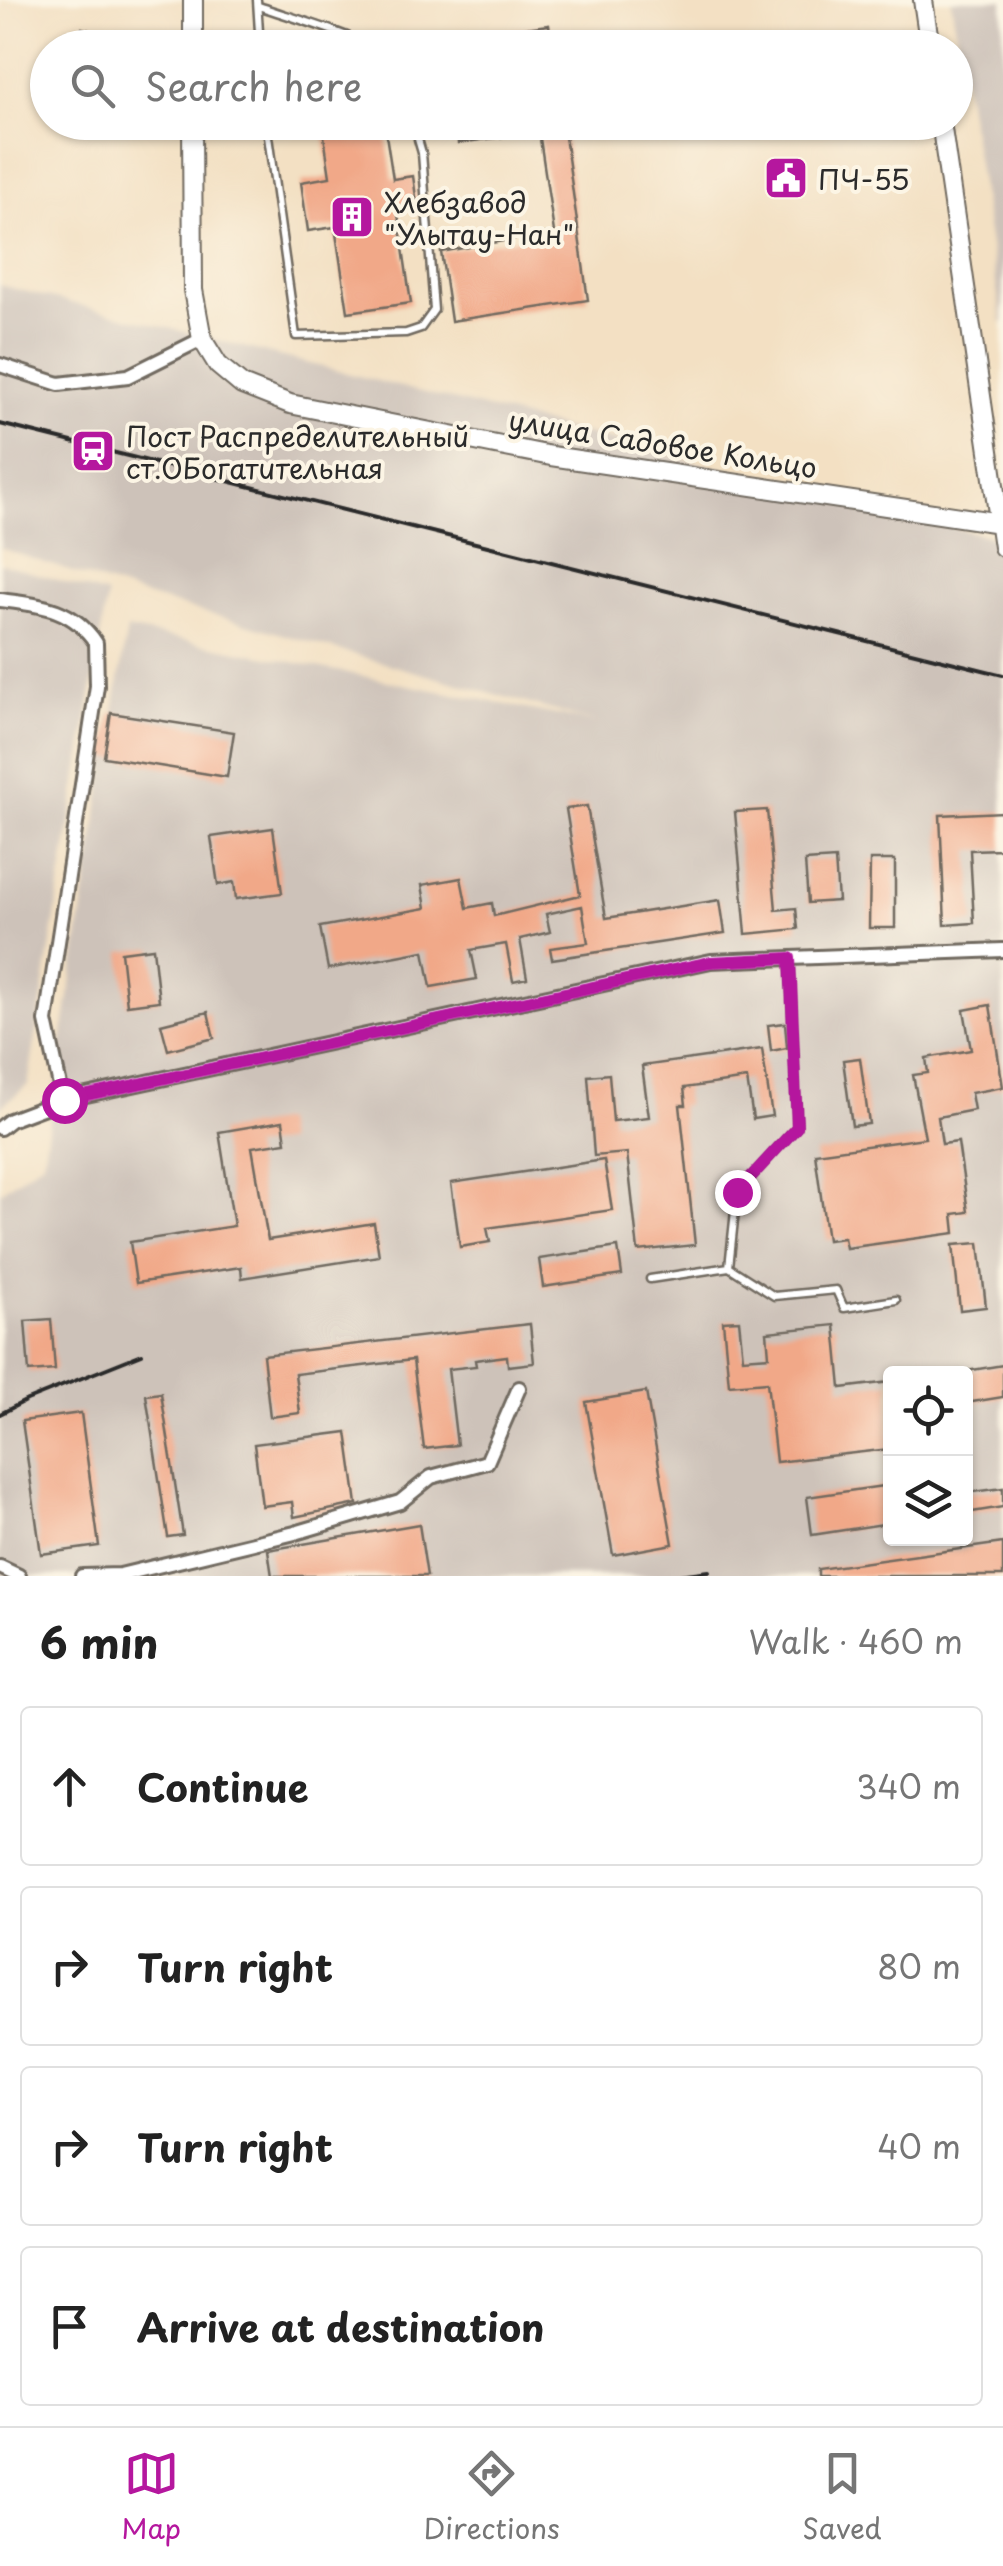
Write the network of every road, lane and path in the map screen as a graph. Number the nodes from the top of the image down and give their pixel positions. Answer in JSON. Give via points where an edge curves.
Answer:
{"nodes":[{"id":1,"x":193,"y":0,"type":"edge"},
{"id":2,"x":922,"y":0,"type":"edge"},
{"id":3,"x":258,"y":3,"type":"edge"},
{"id":4,"x":193,"y":30,"type":"edge"},
{"id":5,"x":259,"y":30,"type":"edge"},
{"id":6,"x":325,"y":30,"type":"edge"},
{"id":7,"x":927,"y":30,"type":"edge"},
{"id":8,"x":192,"y":140,"type":"edge"},
{"id":9,"x":269,"y":140,"type":"edge"},
{"id":10,"x":418,"y":140,"type":"edge"},
{"id":11,"x":943,"y":140,"type":"edge"},
{"id":12,"x":202,"y":339,"type":"junction"},
{"id":13,"x":0,"y":365,"type":"edge"},
{"id":14,"x":1000,"y":523,"type":"junction"},
{"id":15,"x":1003,"y":546,"type":"edge"},
{"id":16,"x":0,"y":600,"type":"edge"},
{"id":17,"x":1003,"y":950,"type":"edge"},
{"id":18,"x":790,"y":958,"type":"junction"},
{"id":19,"x":64,"y":1100,"type":"junction"},
{"id":20,"x":0,"y":1128,"type":"edge"},
{"id":21,"x":729,"y":1266,"type":"junction"},
{"id":22,"x":650,"y":1279,"type":"dead end"},
{"id":23,"x":896,"y":1300,"type":"dead end"},
{"id":24,"x":520,"y":1388,"type":"dead end"},
{"id":25,"x":0,"y":1566,"type":"edge"},
{"id":26,"x":19,"y":1576,"type":"edge"},
{"id":27,"x":82,"y":1576,"type":"edge"}],
"edges":[{"from":1,"to":4,"type":"street"},
{"from":2,"to":7,"type":"street"},
{"from":3,"to":5,"type":"lane"},
{"from":3,"to":6,"type":"lane"},
{"from":8,"to":12,"type":"street","name":"улица Садовое Кольцо","via":[[193,290]]},
{"from":9,"to":10,"type":"lane","via":[[296,336],[406,333],[421,328],[434,310]]},
{"from":11,"to":14,"type":"street"},
{"from":12,"to":13,"type":"street","via":[[128,376],[58,384]]},
{"from":12,"to":14,"type":"street","name":"улица Садовое Кольцо","via":[[242,385],[290,404],[551,456]]},
{"from":14,"to":15,"type":"street"},
{"from":16,"to":19,"type":"street","via":[[54,607],[96,642],[98,686],[46,1021]]},
{"from":17,"to":18,"type":"street"},
{"from":18,"to":19,"type":"street","via":[[710,962]]},
{"from":18,"to":21,"type":"lane","via":[[797,1127],[737,1192]]},
{"from":19,"to":20,"type":"street"},
{"from":21,"to":22,"type":"lane"},
{"from":21,"to":23,"type":"lane","via":[[774,1296],[836,1290],[844,1308]]},
{"from":24,"to":27,"type":"street","via":[[488,1462],[431,1478],[400,1502],[120,1575]]},
{"from":25,"to":26,"type":"street"}]}
